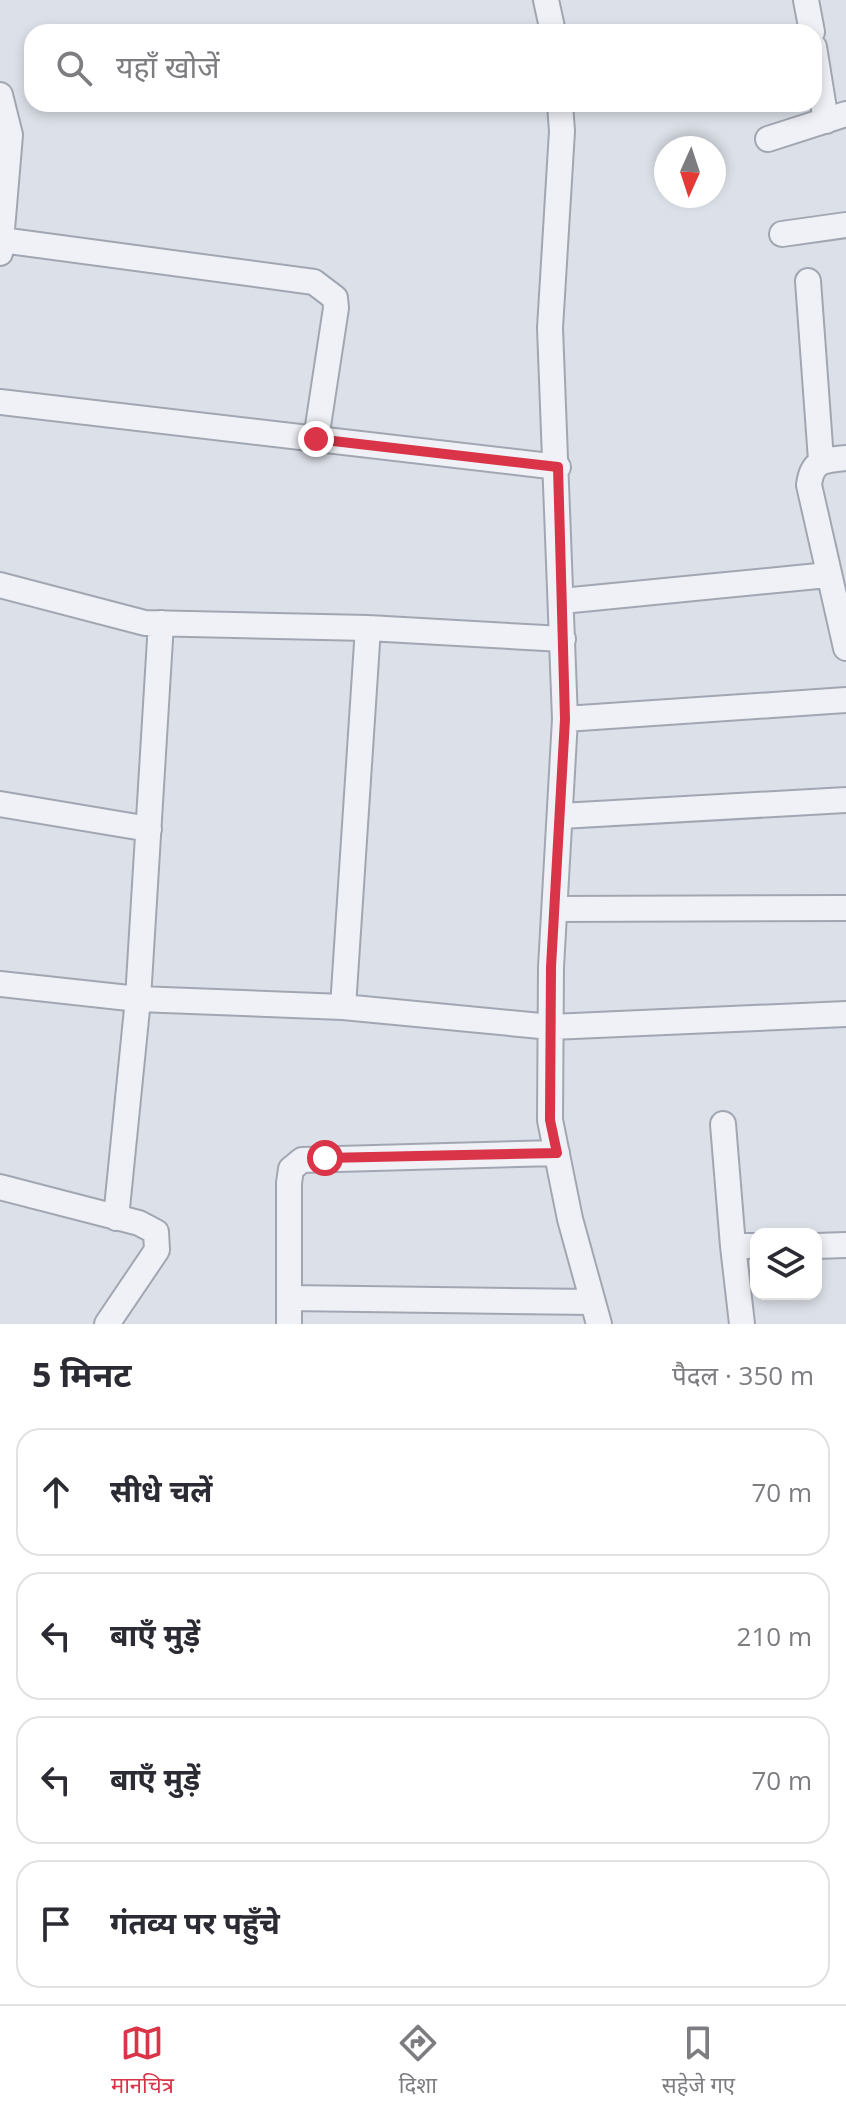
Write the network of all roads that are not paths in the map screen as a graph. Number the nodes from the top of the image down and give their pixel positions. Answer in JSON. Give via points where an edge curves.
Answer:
{"nodes":[{"id":1,"x":546,"y":0,"type":"edge"},
{"id":2,"x":806,"y":0,"type":"edge"},
{"id":3,"x":551,"y":24,"type":"edge"},
{"id":4,"x":810,"y":24,"type":"edge"},
{"id":5,"x":822,"y":72,"type":"edge"},
{"id":6,"x":0,"y":95,"type":"edge"},
{"id":7,"x":561,"y":112,"type":"edge"},
{"id":8,"x":836,"y":117,"type":"edge"},
{"id":9,"x":5,"y":133,"type":"edge"},
{"id":10,"x":768,"y":139,"type":"dead end"},
{"id":11,"x":846,"y":225,"type":"edge"},
{"id":12,"x":782,"y":234,"type":"dead end"},
{"id":13,"x":1,"y":240,"type":"edge"},
{"id":14,"x":0,"y":254,"type":"edge"},
{"id":15,"x":808,"y":281,"type":"dead end"},
{"id":16,"x":0,"y":402,"type":"edge"},
{"id":17,"x":316,"y":439,"type":"junction"},
{"id":18,"x":846,"y":458,"type":"edge"},
{"id":19,"x":821,"y":460,"type":"junction"},
{"id":20,"x":558,"y":467,"type":"junction"},
{"id":21,"x":828,"y":575,"type":"junction"},
{"id":22,"x":0,"y":585,"type":"edge"},
{"id":23,"x":562,"y":601,"type":"junction"},
{"id":24,"x":161,"y":623,"type":"junction"},
{"id":25,"x":368,"y":628,"type":"junction"},
{"id":26,"x":563,"y":639,"type":"junction"},
{"id":27,"x":846,"y":648,"type":"edge"},
{"id":28,"x":846,"y":700,"type":"edge"},
{"id":29,"x":565,"y":719,"type":"junction"},
{"id":30,"x":846,"y":800,"type":"edge"},
{"id":31,"x":0,"y":804,"type":"edge"},
{"id":32,"x":561,"y":816,"type":"junction"},
{"id":33,"x":149,"y":829,"type":"junction"},
{"id":34,"x":846,"y":908,"type":"edge"},
{"id":35,"x":555,"y":909,"type":"junction"},
{"id":36,"x":0,"y":984,"type":"edge"},
{"id":37,"x":138,"y":999,"type":"junction"},
{"id":38,"x":343,"y":1007,"type":"junction"},
{"id":39,"x":846,"y":1014,"type":"edge"},
{"id":40,"x":551,"y":1027,"type":"junction"},
{"id":41,"x":723,"y":1124,"type":"dead end"},
{"id":42,"x":557,"y":1153,"type":"junction"},
{"id":43,"x":0,"y":1187,"type":"edge"},
{"id":44,"x":116,"y":1218,"type":"junction"},
{"id":45,"x":846,"y":1245,"type":"edge"},
{"id":46,"x":744,"y":1246,"type":"edge"},
{"id":47,"x":822,"y":1246,"type":"edge"},
{"id":48,"x":289,"y":1298,"type":"junction"},
{"id":49,"x":596,"y":1313,"type":"edge"},
{"id":50,"x":107,"y":1324,"type":"edge"},
{"id":51,"x":289,"y":1324,"type":"edge"},
{"id":52,"x":742,"y":1324,"type":"edge"}],
"edges":[{"from":1,"to":3,"type":"street"},
{"from":2,"to":4,"type":"street"},
{"from":5,"to":8,"type":"street"},
{"from":6,"to":9,"type":"street"},
{"from":7,"to":20,"type":"street","via":[[550,328]]},
{"from":8,"to":10,"type":"street"},
{"from":9,"to":13,"type":"street"},
{"from":11,"to":12,"type":"street"},
{"from":13,"to":14,"type":"street"},
{"from":13,"to":17,"type":"street","via":[[314,282],[335,298],[336,308]]},
{"from":15,"to":19,"type":"street"},
{"from":16,"to":17,"type":"street"},
{"from":17,"to":20,"type":"street"},
{"from":18,"to":19,"type":"street"},
{"from":19,"to":21,"type":"street","via":[[809,485]]},
{"from":20,"to":23,"type":"street"},
{"from":21,"to":23,"type":"street"},
{"from":21,"to":27,"type":"street"},
{"from":22,"to":24,"type":"street"},
{"from":23,"to":26,"type":"street"},
{"from":24,"to":25,"type":"street"},
{"from":24,"to":33,"type":"street"},
{"from":25,"to":26,"type":"street"},
{"from":25,"to":38,"type":"street"},
{"from":26,"to":29,"type":"street"},
{"from":28,"to":29,"type":"street"},
{"from":29,"to":32,"type":"street"},
{"from":30,"to":32,"type":"street"},
{"from":31,"to":33,"type":"street"},
{"from":32,"to":35,"type":"street"},
{"from":33,"to":37,"type":"street"},
{"from":34,"to":35,"type":"street"},
{"from":35,"to":40,"type":"street"},
{"from":36,"to":37,"type":"street"},
{"from":37,"to":38,"type":"street"},
{"from":37,"to":44,"type":"street"},
{"from":38,"to":40,"type":"street"},
{"from":39,"to":40,"type":"street"},
{"from":40,"to":42,"type":"street","via":[[550,1120]]},
{"from":41,"to":46,"type":"street"},
{"from":42,"to":48,"type":"street","via":[[302,1160],[291,1169],[289,1183]]},
{"from":42,"to":49,"type":"street"},
{"from":43,"to":44,"type":"street"},
{"from":44,"to":50,"type":"street","via":[[156,1232],[157,1250]]},
{"from":45,"to":47,"type":"street"},
{"from":46,"to":52,"type":"street"},
{"from":48,"to":49,"type":"street"},
{"from":48,"to":51,"type":"street"}]}
